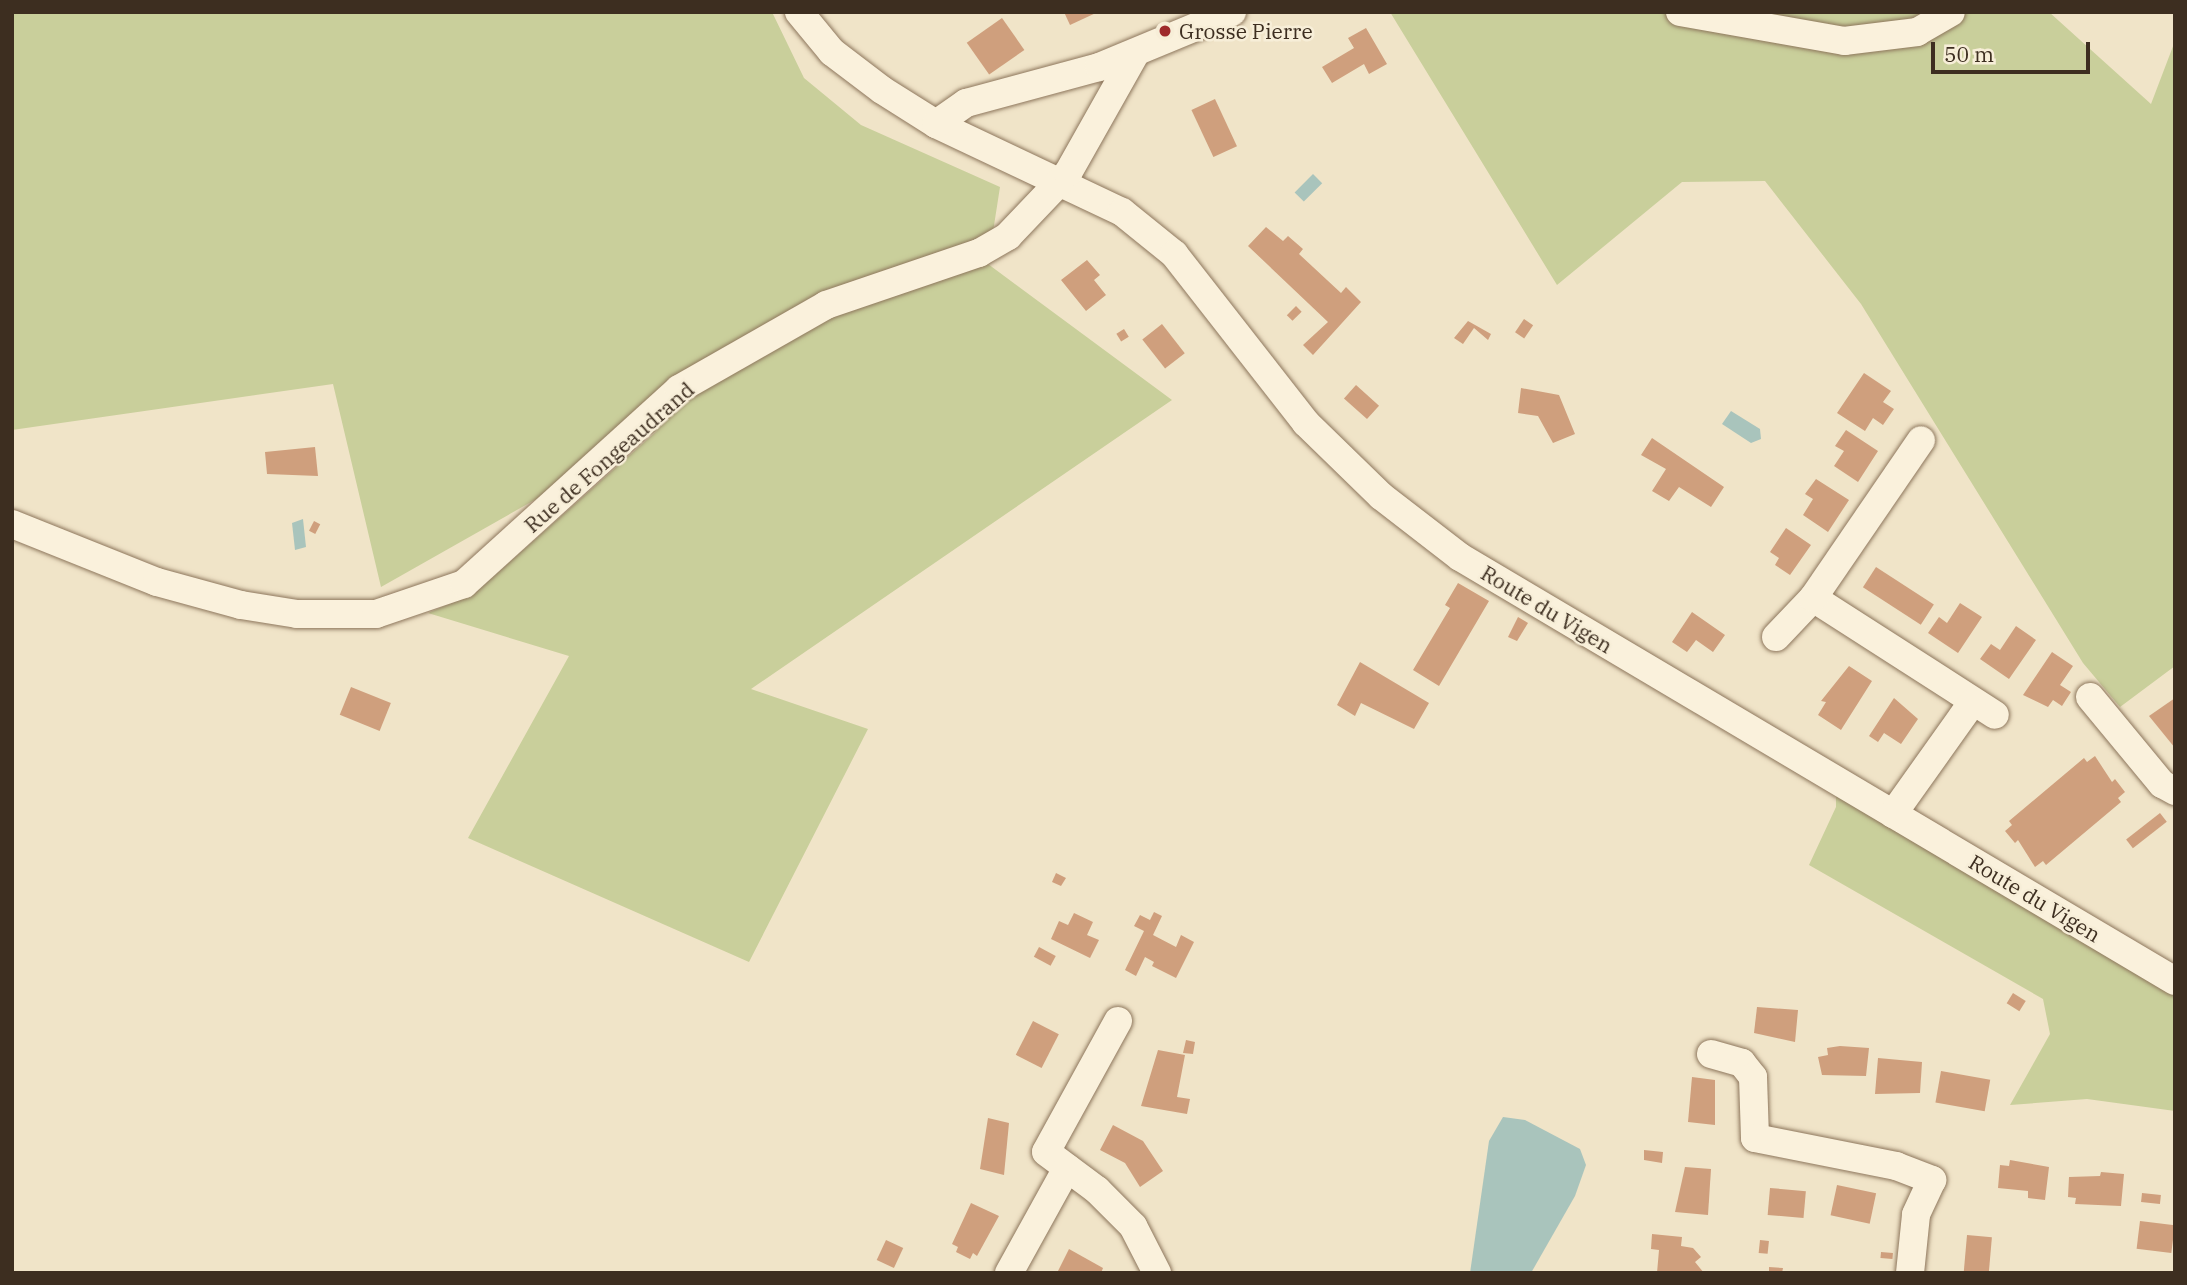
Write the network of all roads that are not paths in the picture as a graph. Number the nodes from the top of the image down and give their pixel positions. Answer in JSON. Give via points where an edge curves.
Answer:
{"nodes":[{"id":1,"x":799,"y":12,"type":"edge"},
{"id":2,"x":1232,"y":12,"type":"edge"},
{"id":3,"x":1680,"y":12,"type":"edge"},
{"id":4,"x":1951,"y":12,"type":"edge"},
{"id":5,"x":1135,"y":54,"type":"junction"},
{"id":6,"x":936,"y":124,"type":"junction"},
{"id":7,"x":1062,"y":181,"type":"junction"},
{"id":8,"x":1921,"y":440,"type":"dead end"},
{"id":9,"x":12,"y":524,"type":"edge"},
{"id":10,"x":1813,"y":598,"type":"junction"},
{"id":11,"x":1776,"y":637,"type":"dead end"},
{"id":12,"x":2090,"y":696,"type":"dead end"},
{"id":13,"x":2175,"y":791,"type":"edge"},
{"id":14,"x":1893,"y":814,"type":"junction"},
{"id":15,"x":2175,"y":981,"type":"edge"},
{"id":16,"x":1118,"y":1021,"type":"dead end"},
{"id":17,"x":1711,"y":1054,"type":"dead end"},
{"id":18,"x":1068,"y":1168,"type":"junction"},
{"id":19,"x":1009,"y":1273,"type":"edge"},
{"id":20,"x":1157,"y":1273,"type":"edge"},
{"id":21,"x":1910,"y":1273,"type":"edge"}],
"edges":[{"from":1,"to":6,"type":"street","name":"Route du Vigen","via":[[832,52]]},
{"from":2,"to":5,"type":"street"},
{"from":3,"to":4,"type":"street","via":[[1844,41],[1917,32]]},
{"from":5,"to":6,"type":"street","via":[[966,103]]},
{"from":5,"to":7,"type":"street","name":"Rue de Fongeaudrand"},
{"from":6,"to":7,"type":"street","name":"Route du Vigen"},
{"from":7,"to":9,"type":"street","name":"Rue de Fongeaudrand","via":[[999,242],[825,305],[678,389],[464,584],[376,614],[318,615],[241,605],[107,564]]},
{"from":7,"to":14,"type":"street","name":"Route du Vigen","via":[[1122,212],[1174,254],[1306,423],[1429,535]]},
{"from":8,"to":10,"type":"street"},
{"from":10,"to":11,"type":"street"},
{"from":10,"to":14,"type":"street","via":[[1984,709]]},
{"from":12,"to":13,"type":"street","via":[[2162,784]]},
{"from":14,"to":15,"type":"street","name":"Route du Vigen"},
{"from":16,"to":18,"type":"street","via":[[1046,1152]]},
{"from":17,"to":21,"type":"street","via":[[1742,1063],[1753,1077],[1755,1138],[1896,1166],[1932,1180],[1916,1215]]},
{"from":18,"to":19,"type":"street"},
{"from":18,"to":20,"type":"street","via":[[1133,1226]]}]}
